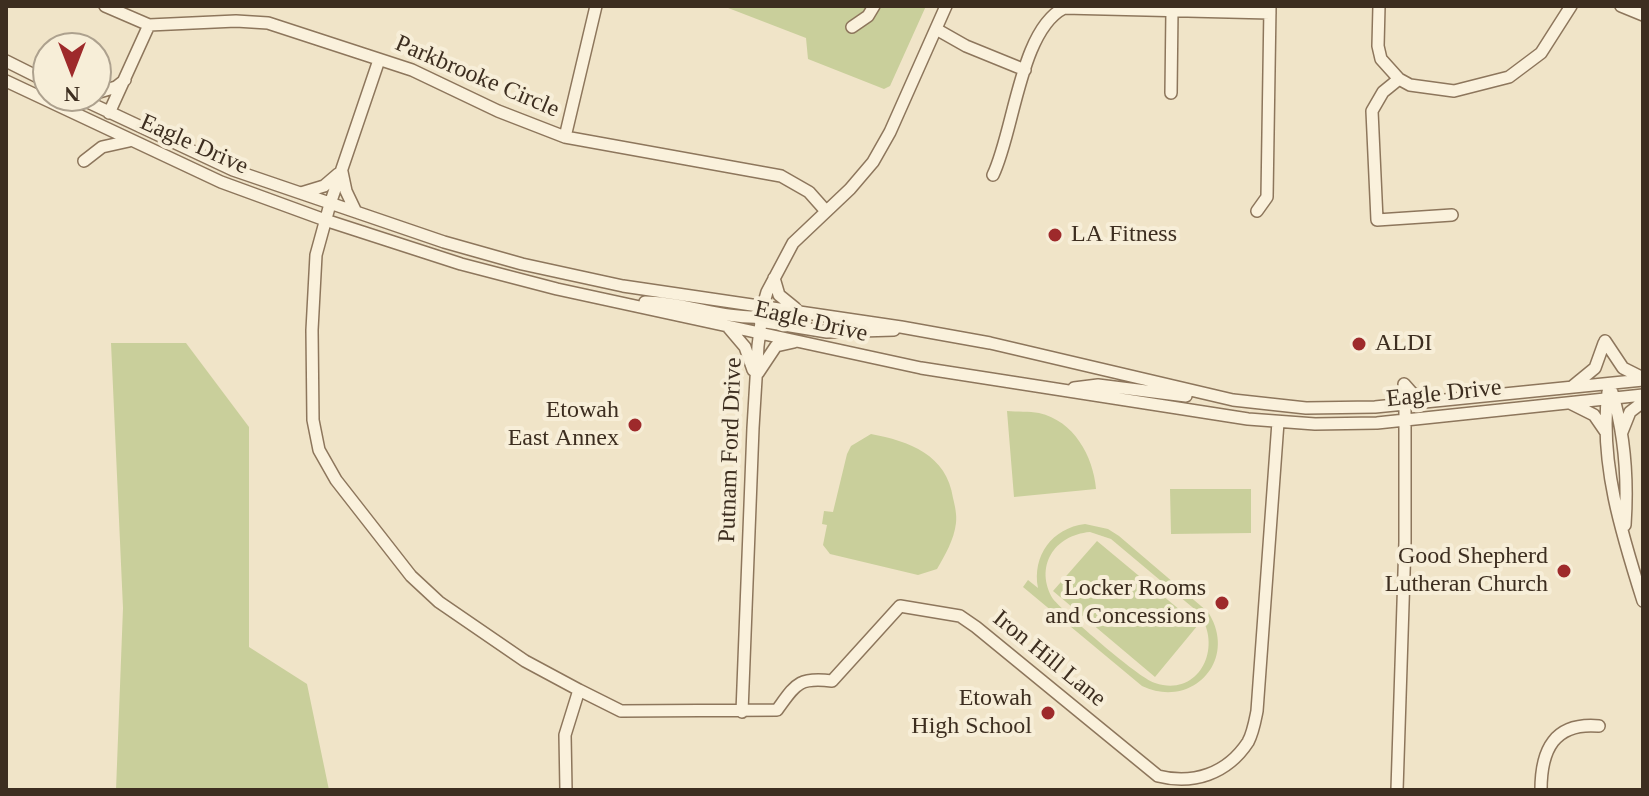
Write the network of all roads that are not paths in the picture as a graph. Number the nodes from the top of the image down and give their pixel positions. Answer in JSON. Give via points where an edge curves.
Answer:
{"nodes":[{"id":1,"x":105,"y":6,"type":"edge"},
{"id":2,"x":596,"y":6,"type":"edge"},
{"id":3,"x":874,"y":6,"type":"edge"},
{"id":4,"x":946,"y":6,"type":"edge"},
{"id":5,"x":1379,"y":6,"type":"edge"},
{"id":6,"x":1571,"y":6,"type":"edge"},
{"id":7,"x":1621,"y":6,"type":"edge"},
{"id":8,"x":1172,"y":10,"type":"junction"},
{"id":9,"x":1270,"y":10,"type":"edge"},
{"id":10,"x":1643,"y":15,"type":"edge"},
{"id":11,"x":149,"y":25,"type":"junction"},
{"id":12,"x":852,"y":27,"type":"dead end"},
{"id":13,"x":936,"y":29,"type":"junction"},
{"id":14,"x":379,"y":60,"type":"junction"},
{"id":15,"x":6,"y":61,"type":"edge"},
{"id":16,"x":1025,"y":70,"type":"junction"},
{"id":17,"x":32,"y":74,"type":"edge"},
{"id":18,"x":125,"y":79,"type":"junction"},
{"id":19,"x":1399,"y":79,"type":"junction"},
{"id":20,"x":6,"y":81,"type":"edge"},
{"id":21,"x":112,"y":88,"type":"edge"},
{"id":22,"x":1171,"y":93,"type":"dead end"},
{"id":23,"x":109,"y":113,"type":"joint"},
{"id":24,"x":565,"y":137,"type":"junction"},
{"id":25,"x":130,"y":141,"type":"junction"},
{"id":26,"x":84,"y":161,"type":"dead end"},
{"id":27,"x":342,"y":171,"type":"junction"},
{"id":28,"x":993,"y":175,"type":"dead end"},
{"id":29,"x":296,"y":193,"type":"junction"},
{"id":30,"x":330,"y":204,"type":"junction"},
{"id":31,"x":825,"y":210,"type":"junction"},
{"id":32,"x":1257,"y":211,"type":"dead end"},
{"id":33,"x":356,"y":212,"type":"junction"},
{"id":34,"x":1452,"y":215,"type":"dead end"},
{"id":35,"x":325,"y":220,"type":"junction"},
{"id":36,"x":774,"y":278,"type":"junction"},
{"id":37,"x":624,"y":303,"type":"junction"},
{"id":38,"x":803,"y":312,"type":"junction"},
{"id":39,"x":761,"y":319,"type":"junction"},
{"id":40,"x":724,"y":325,"type":"junction"},
{"id":41,"x":910,"y":328,"type":"junction"},
{"id":42,"x":796,"y":341,"type":"junction"},
{"id":43,"x":756,"y":377,"type":"junction"},
{"id":44,"x":1643,"y":379,"type":"edge"},
{"id":45,"x":1610,"y":383,"type":"junction"},
{"id":46,"x":1404,"y":384,"type":"dead end"},
{"id":47,"x":1571,"y":387,"type":"junction"},
{"id":48,"x":1065,"y":391,"type":"junction"},
{"id":49,"x":1643,"y":395,"type":"edge"},
{"id":50,"x":1186,"y":396,"type":"dead end"},
{"id":51,"x":1611,"y":398,"type":"junction"},
{"id":52,"x":1429,"y":401,"type":"junction"},
{"id":53,"x":1643,"y":402,"type":"edge"},
{"id":54,"x":1569,"y":403,"type":"junction"},
{"id":55,"x":1405,"y":404,"type":"junction"},
{"id":56,"x":1405,"y":420,"type":"junction"},
{"id":57,"x":1278,"y":422,"type":"junction"},
{"id":58,"x":1606,"y":432,"type":"junction"},
{"id":59,"x":1622,"y":432,"type":"junction"},
{"id":60,"x":1624,"y":536,"type":"junction"},
{"id":61,"x":1643,"y":601,"type":"edge"},
{"id":62,"x":579,"y":690,"type":"junction"},
{"id":63,"x":742,"y":712,"type":"junction"},
{"id":64,"x":1599,"y":726,"type":"dead end"},
{"id":65,"x":566,"y":790,"type":"edge"},
{"id":66,"x":1397,"y":790,"type":"edge"},
{"id":67,"x":1541,"y":790,"type":"edge"}],
"edges":[{"from":1,"to":11,"type":"street","name":"Parkbrooke Circle"},
{"from":2,"to":24,"type":"street"},
{"from":3,"to":12,"type":"street"},
{"from":4,"to":13,"type":"street","name":"Putnam Ford Drive"},
{"from":5,"to":19,"type":"street","via":[[1381,59]]},
{"from":6,"to":19,"type":"street","via":[[1541,53],[1509,77],[1454,91]]},
{"from":7,"to":10,"type":"street"},
{"from":8,"to":9,"type":"street"},
{"from":8,"to":16,"type":"street","via":[[1064,8],[1046,20]]},
{"from":8,"to":22,"type":"street"},
{"from":9,"to":32,"type":"street","via":[[1267,197]]},
{"from":11,"to":14,"type":"street","name":"Parkbrooke Circle","via":[[268,23]]},
{"from":11,"to":18,"type":"street"},
{"from":13,"to":16,"type":"street"},
{"from":13,"to":31,"type":"street","name":"Putnam Ford Drive","via":[[873,162]]},
{"from":14,"to":24,"type":"street","name":"Parkbrooke Circle"},
{"from":14,"to":27,"type":"street","name":"Iron Hill Lane"},
{"from":15,"to":17,"type":"street"},
{"from":16,"to":28,"type":"street"},
{"from":18,"to":21,"type":"street"},
{"from":18,"to":23,"type":"street"},
{"from":19,"to":34,"type":"street","via":[[1372,111],[1377,220]]},
{"from":20,"to":25,"type":"street","name":"Eagle Drive"},
{"from":23,"to":29,"type":"street","name":"Eagle Drive","via":[[218,164]]},
{"from":24,"to":31,"type":"street","name":"Parkbrooke Circle","via":[[781,176],[809,192]]},
{"from":25,"to":26,"type":"street","via":[[102,147]]},
{"from":25,"to":35,"type":"street","name":"Eagle Drive","via":[[192,171]]},
{"from":27,"to":29,"type":"street","via":[[324,186]]},
{"from":27,"to":30,"type":"street","name":"Iron Hill Lane"},
{"from":27,"to":33,"type":"street"},
{"from":29,"to":30,"type":"street","name":"Eagle Drive"},
{"from":30,"to":33,"type":"street","name":"Eagle Drive"},
{"from":30,"to":35,"type":"street","name":"Iron Hill Lane"},
{"from":31,"to":36,"type":"street","name":"Putnam Ford Drive","via":[[793,243]]},
{"from":33,"to":39,"type":"street","name":"Eagle Drive","via":[[551,271]]},
{"from":35,"to":37,"type":"street","name":"Eagle Drive","via":[[506,277]]},
{"from":35,"to":62,"type":"street","name":"Iron Hill Lane","via":[[316,255],[312,330],[313,420],[319,450],[411,576],[439,602],[525,661]]},
{"from":36,"to":38,"type":"street","via":[[779,295]]},
{"from":36,"to":39,"type":"street","name":"Putnam Ford Drive"},
{"from":37,"to":39,"type":"street","via":[[669,303]]},
{"from":37,"to":40,"type":"street","name":"Eagle Drive"},
{"from":38,"to":39,"type":"street","name":"Eagle Drive"},
{"from":38,"to":41,"type":"street","name":"Eagle Drive"},
{"from":39,"to":40,"type":"street","name":"Eagle Drive"},
{"from":39,"to":41,"type":"street","via":[[827,332]]},
{"from":39,"to":42,"type":"street","name":"Eagle Drive"},
{"from":39,"to":43,"type":"street","name":"Putnam Ford Drive"},
{"from":40,"to":43,"type":"street","via":[[745,347]]},
{"from":41,"to":55,"type":"street","name":"Eagle Drive","via":[[1233,400],[1318,408]]},
{"from":42,"to":43,"type":"street","via":[[776,346]]},
{"from":42,"to":48,"type":"street","name":"Eagle Drive"},
{"from":43,"to":63,"type":"street","name":"Putnam Ford Drive"},
{"from":44,"to":45,"type":"street","name":"Eagle Drive"},
{"from":44,"to":47,"type":"street","via":[[1623,368],[1604,341],[1595,368]]},
{"from":45,"to":47,"type":"street","name":"Eagle Drive"},
{"from":45,"to":51,"type":"street"},
{"from":46,"to":52,"type":"street"},
{"from":47,"to":52,"type":"street","name":"Eagle Drive"},
{"from":48,"to":50,"type":"street","via":[[1098,385]]},
{"from":48,"to":57,"type":"street","name":"Eagle Drive"},
{"from":49,"to":51,"type":"street","name":"Eagle Drive"},
{"from":51,"to":54,"type":"street","name":"Eagle Drive"},
{"from":51,"to":58,"type":"street"},
{"from":51,"to":59,"type":"street"},
{"from":52,"to":55,"type":"street","name":"Eagle Drive"},
{"from":53,"to":59,"type":"street","via":[[1630,412]]},
{"from":54,"to":56,"type":"street","name":"Eagle Drive"},
{"from":54,"to":58,"type":"street","via":[[1594,415]]},
{"from":55,"to":56,"type":"street"},
{"from":56,"to":57,"type":"street","name":"Eagle Drive"},
{"from":56,"to":66,"type":"street"},
{"from":57,"to":63,"type":"street","name":"Iron Hill Lane","via":[[1257,711],[1250,739],[1218,770],[1180,782],[1158,776],[960,616],[900,606],[832,681],[809,678],[796,684],[777,710]]},
{"from":58,"to":60,"type":"street"},
{"from":59,"to":60,"type":"street"},
{"from":60,"to":61,"type":"street"},
{"from":62,"to":63,"type":"street","name":"Iron Hill Lane","via":[[621,711]]},
{"from":62,"to":65,"type":"street","via":[[565,735]]},
{"from":64,"to":67,"type":"street","via":[[1577,725],[1552,742],[1541,766]]}]}
